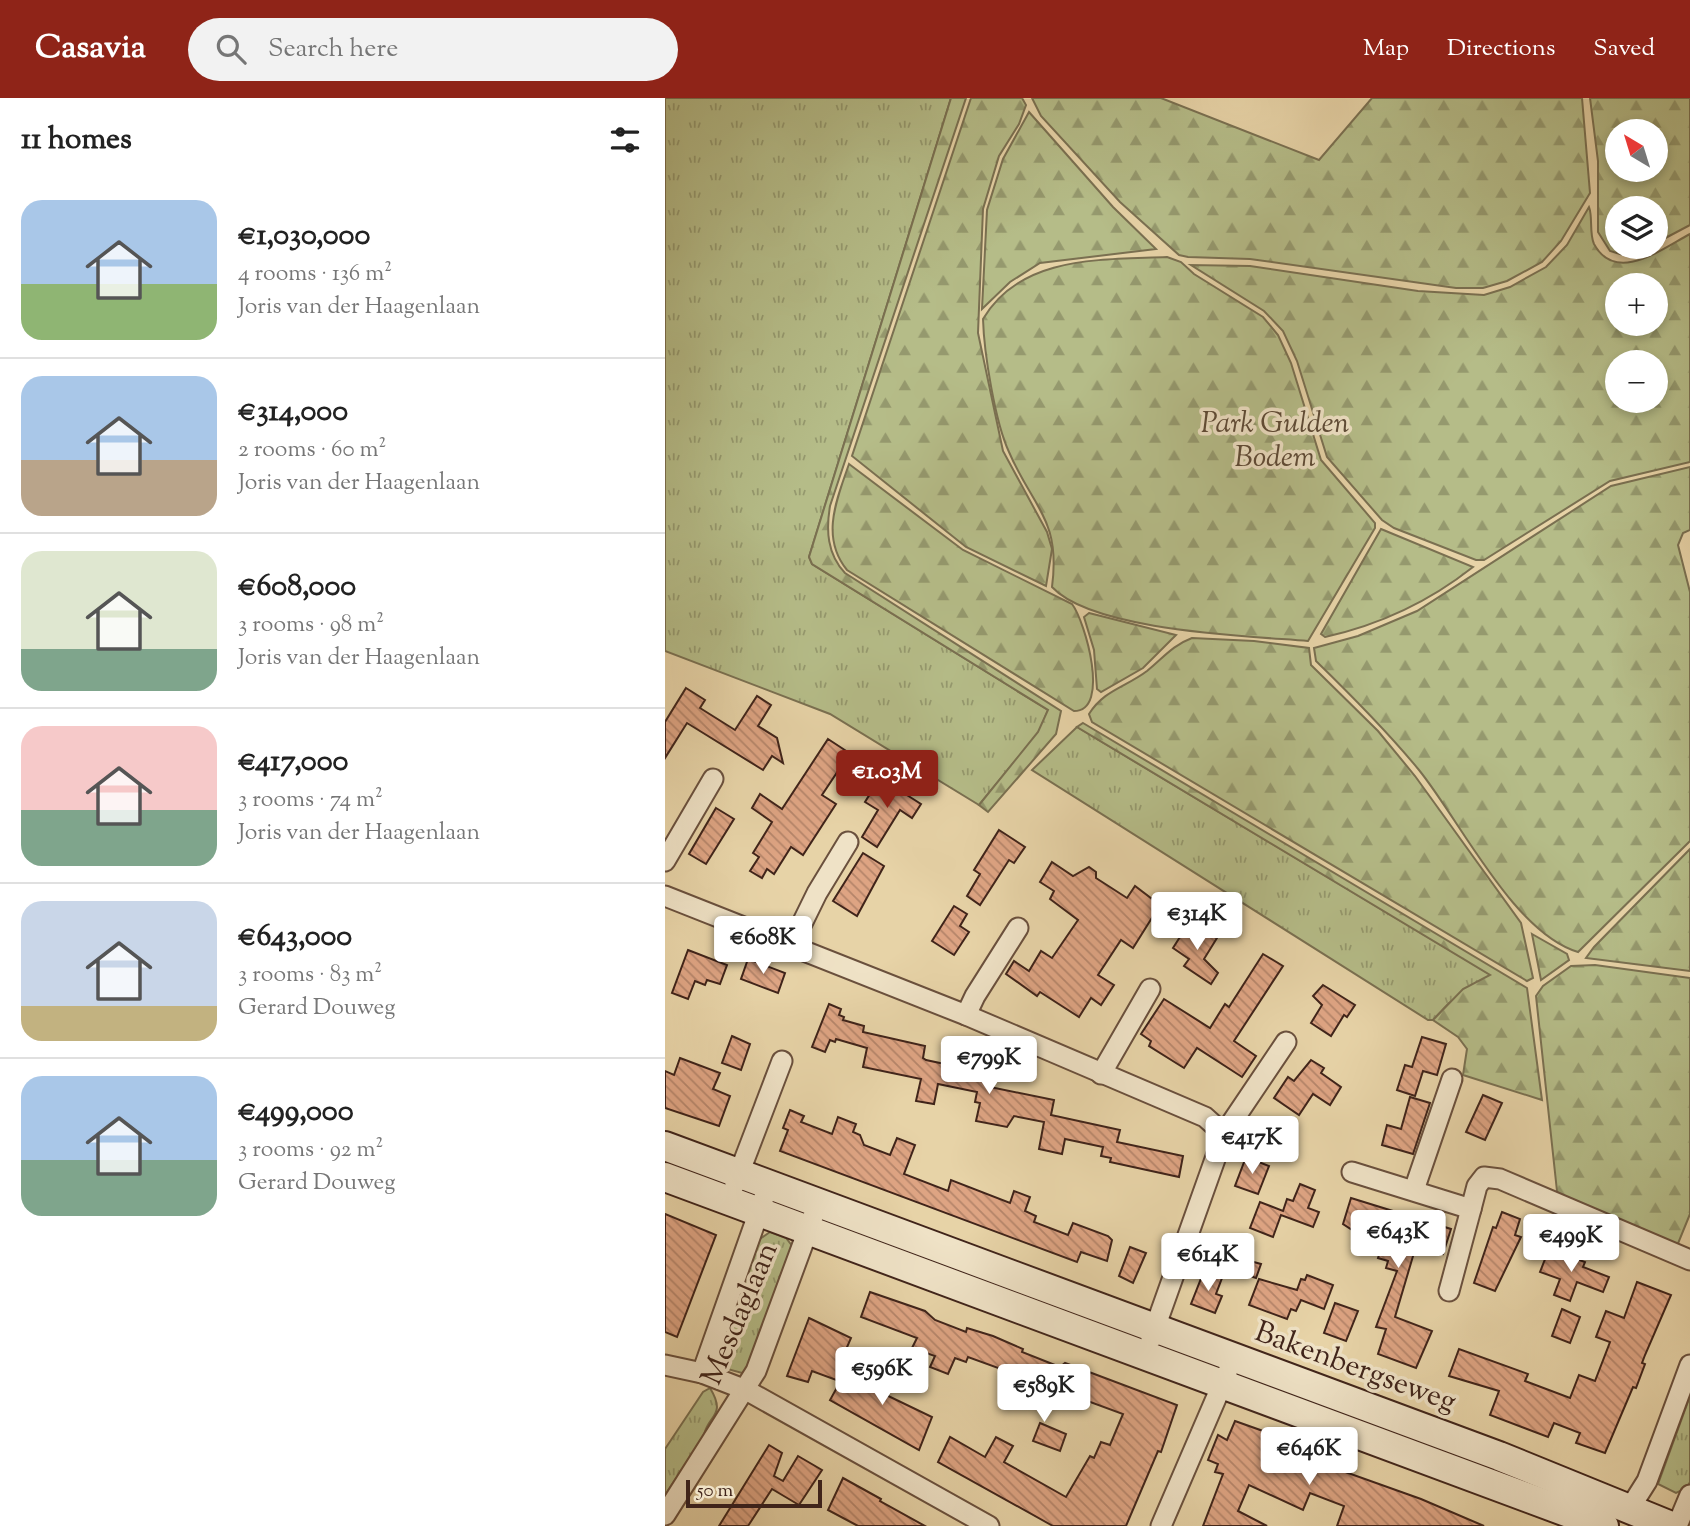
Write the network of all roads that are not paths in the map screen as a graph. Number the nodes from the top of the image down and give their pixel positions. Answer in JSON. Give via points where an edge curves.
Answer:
{"nodes":[{"id":1,"x":713,"y":779,"type":"dead end"},
{"id":2,"x":848,"y":842,"type":"dead end"},
{"id":3,"x":665,"y":861,"type":"edge"},
{"id":4,"x":665,"y":896,"type":"edge"},
{"id":5,"x":1018,"y":928,"type":"dead end"},
{"id":6,"x":791,"y":946,"type":"junction"},
{"id":7,"x":1150,"y":989,"type":"dead end"},
{"id":8,"x":966,"y":1015,"type":"junction"},
{"id":9,"x":1286,"y":1042,"type":"dead end"},
{"id":10,"x":782,"y":1061,"type":"dead end"},
{"id":11,"x":1101,"y":1074,"type":"junction"},
{"id":12,"x":1452,"y":1079,"type":"dead end"},
{"id":13,"x":1224,"y":1134,"type":"junction"},
{"id":14,"x":665,"y":1146,"type":"edge"},
{"id":15,"x":1352,"y":1172,"type":"dead end"},
{"id":16,"x":665,"y":1178,"type":"edge"},
{"id":17,"x":733,"y":1188,"type":"junction"},
{"id":18,"x":1414,"y":1191,"type":"junction"},
{"id":19,"x":763,"y":1199,"type":"junction"},
{"id":20,"x":818,"y":1203,"type":"junction"},
{"id":21,"x":1471,"y":1209,"type":"junction"},
{"id":22,"x":809,"y":1229,"type":"junction"},
{"id":23,"x":1690,"y":1260,"type":"edge"},
{"id":24,"x":1449,"y":1291,"type":"dead end"},
{"id":25,"x":1154,"y":1328,"type":"junction"},
{"id":26,"x":1145,"y":1355,"type":"junction"},
{"id":27,"x":665,"y":1365,"type":"edge"},
{"id":28,"x":1690,"y":1365,"type":"edge"},
{"id":29,"x":1228,"y":1372,"type":"junction"},
{"id":30,"x":702,"y":1373,"type":"junction"},
{"id":31,"x":746,"y":1390,"type":"junction"},
{"id":32,"x":1690,"y":1495,"type":"edge"},
{"id":33,"x":665,"y":1515,"type":"edge"},
{"id":34,"x":1626,"y":1517,"type":"edge"},
{"id":35,"x":989,"y":1526,"type":"edge"},
{"id":36,"x":1161,"y":1526,"type":"edge"},
{"id":37,"x":1604,"y":1526,"type":"edge"},
{"id":38,"x":1671,"y":1526,"type":"edge"},
{"id":39,"x":1677,"y":1526,"type":"edge"}],
"edges":[{"from":1,"to":3,"type":"street"},
{"from":2,"to":6,"type":"street"},
{"from":4,"to":6,"type":"street"},
{"from":5,"to":8,"type":"street"},
{"from":6,"to":8,"type":"street"},
{"from":7,"to":11,"type":"street"},
{"from":8,"to":11,"type":"street"},
{"from":9,"to":13,"type":"street"},
{"from":10,"to":17,"type":"street"},
{"from":11,"to":13,"type":"street","via":[[1205,1117]]},
{"from":12,"to":18,"type":"street"},
{"from":13,"to":25,"type":"street"},
{"from":14,"to":17,"type":"street","name":"Bakenbergseweg"},
{"from":15,"to":18,"type":"street"},
{"from":16,"to":17,"type":"street","name":"Bakenbergseweg"},
{"from":17,"to":19,"type":"street","name":"Bakenbergseweg"},
{"from":18,"to":21,"type":"street"},
{"from":19,"to":20,"type":"street","name":"Bakenbergseweg"},
{"from":19,"to":22,"type":"street","name":"Bakenbergseweg"},
{"from":19,"to":30,"type":"street","name":"Mesdaglaan"},
{"from":20,"to":22,"type":"street","name":"Mesdaglaan"},
{"from":20,"to":25,"type":"street","name":"Bakenbergseweg"},
{"from":21,"to":23,"type":"street","via":[[1484,1177],[1500,1179]]},
{"from":21,"to":24,"type":"street"},
{"from":22,"to":26,"type":"street","name":"Bakenbergseweg"},
{"from":22,"to":31,"type":"street","name":"Mesdaglaan"},
{"from":25,"to":26,"type":"street"},
{"from":25,"to":29,"type":"street","name":"Bakenbergseweg"},
{"from":26,"to":29,"type":"street","name":"Bakenbergseweg"},
{"from":27,"to":30,"type":"street"},
{"from":28,"to":34,"type":"street","via":[[1647,1481]]},
{"from":29,"to":34,"type":"street","name":"Bakenbergseweg","via":[[1499,1456]]},
{"from":29,"to":36,"type":"street"},
{"from":29,"to":37,"type":"street","name":"Bakenbergseweg"},
{"from":30,"to":31,"type":"street"},
{"from":31,"to":33,"type":"street","name":"Mesdaglaan"},
{"from":31,"to":35,"type":"street"},
{"from":32,"to":39,"type":"street"},
{"from":34,"to":38,"type":"street","name":"Bakenbergseweg"}]}
